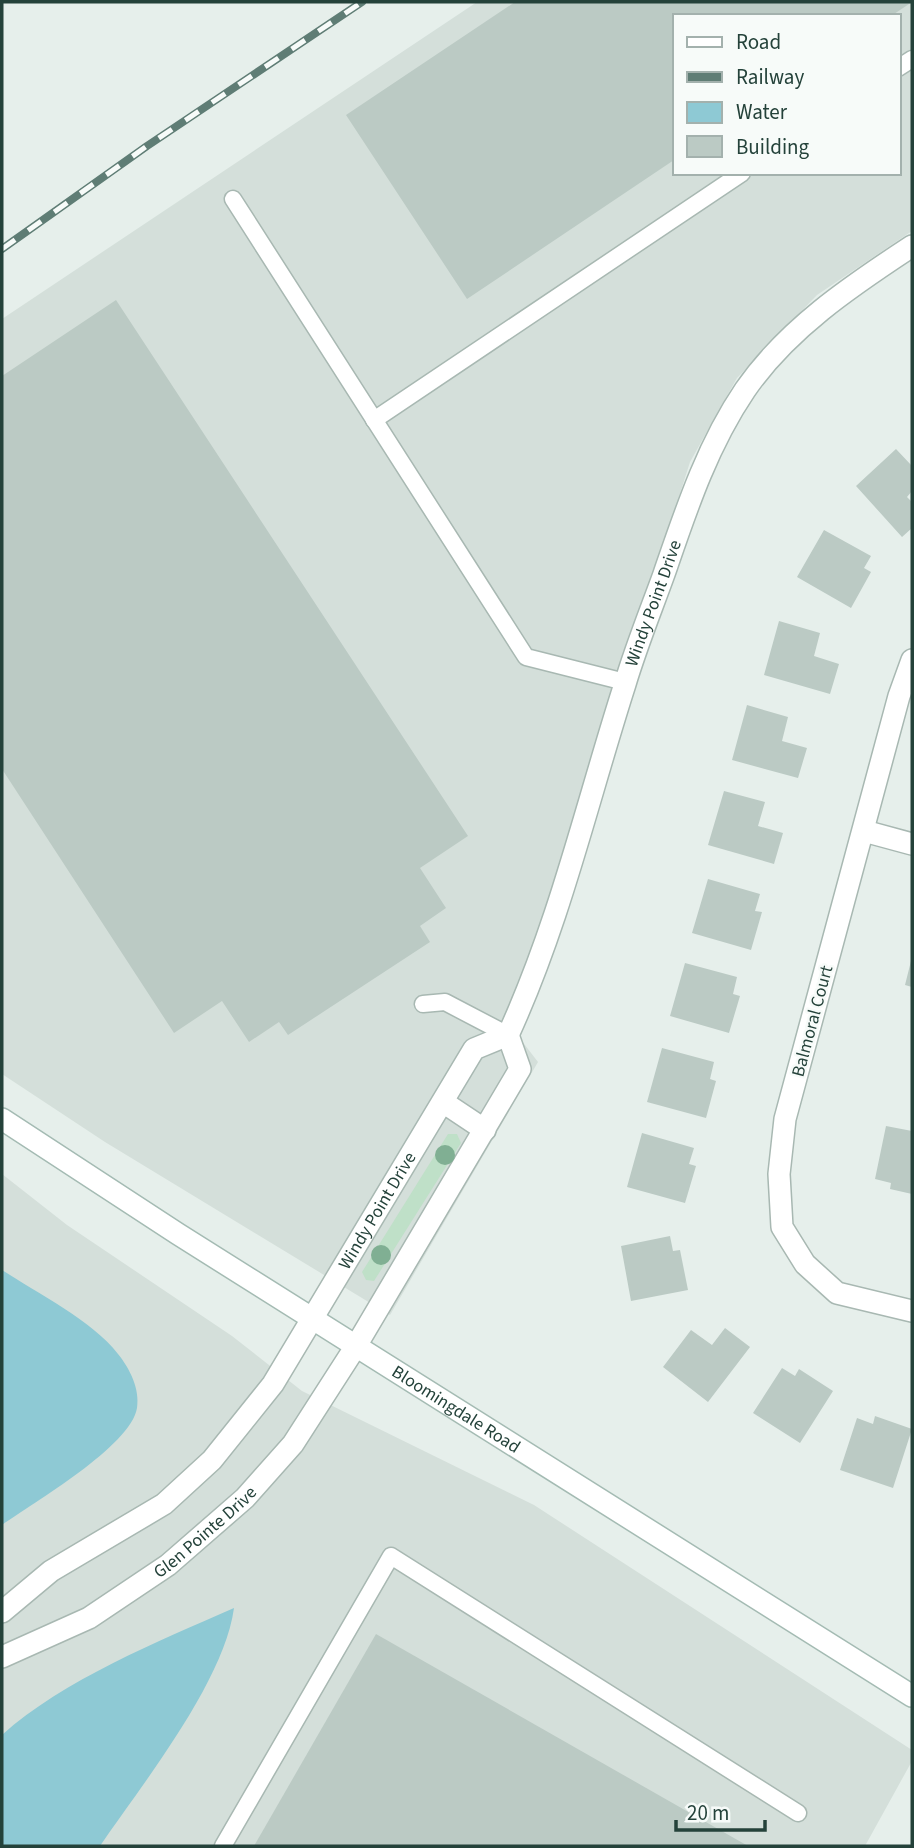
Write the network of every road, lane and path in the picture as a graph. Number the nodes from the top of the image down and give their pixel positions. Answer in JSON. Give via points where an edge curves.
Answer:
{"nodes":[{"id":1,"x":739,"y":175,"type":"edge"},
{"id":2,"x":233,"y":199,"type":"dead end"},
{"id":3,"x":912,"y":246,"type":"edge"},
{"id":4,"x":374,"y":420,"type":"junction"},
{"id":5,"x":912,"y":660,"type":"edge"},
{"id":6,"x":625,"y":682,"type":"junction"},
{"id":7,"x":864,"y":831,"type":"junction"},
{"id":8,"x":912,"y":844,"type":"edge"},
{"id":9,"x":423,"y":1004,"type":"dead end"},
{"id":10,"x":508,"y":1035,"type":"junction"},
{"id":11,"x":443,"y":1102,"type":"junction"},
{"id":12,"x":2,"y":1119,"type":"edge"},
{"id":13,"x":485,"y":1130,"type":"junction"},
{"id":14,"x":912,"y":1311,"type":"edge"},
{"id":15,"x":313,"y":1319,"type":"junction"},
{"id":16,"x":356,"y":1346,"type":"junction"},
{"id":17,"x":2,"y":1612,"type":"edge"},
{"id":18,"x":2,"y":1657,"type":"edge"},
{"id":19,"x":912,"y":1696,"type":"edge"},
{"id":20,"x":798,"y":1813,"type":"dead end"},
{"id":21,"x":223,"y":1846,"type":"edge"}],
"edges":[{"from":1,"to":4,"type":"lane"},
{"from":2,"to":4,"type":"lane"},
{"from":3,"to":6,"type":"street","name":"Windy Point Drive","via":[[810,318],[746,389],[716,438],[692,494]]},
{"from":4,"to":6,"type":"lane","via":[[526,657]]},
{"from":5,"to":7,"type":"street","name":"Balmoral Court"},
{"from":6,"to":10,"type":"street","name":"Windy Point Drive","via":[[550,936]]},
{"from":7,"to":8,"type":"street"},
{"from":7,"to":14,"type":"street","name":"Balmoral Court","via":[[785,1119],[779,1174],[782,1227],[805,1264],[837,1293]]},
{"from":9,"to":10,"type":"lane","via":[[444,1002]]},
{"from":10,"to":11,"type":"street","name":"Windy Point Drive","via":[[474,1049]]},
{"from":10,"to":13,"type":"street","via":[[520,1069]]},
{"from":11,"to":13,"type":"street"},
{"from":11,"to":15,"type":"street","name":"Windy Point Drive"},
{"from":12,"to":15,"type":"street","name":"Bloomingdale Road"},
{"from":13,"to":16,"type":"street"},
{"from":15,"to":16,"type":"street","name":"Bloomingdale Road"},
{"from":15,"to":17,"type":"street","via":[[262,1399],[212,1460],[164,1504],[51,1571]]},
{"from":16,"to":18,"type":"street","name":"Glen Pointe Drive","via":[[293,1444],[218,1523],[89,1618]]},
{"from":16,"to":19,"type":"street","name":"Bloomingdale Road"},
{"from":20,"to":21,"type":"lane","via":[[391,1556]]}]}
